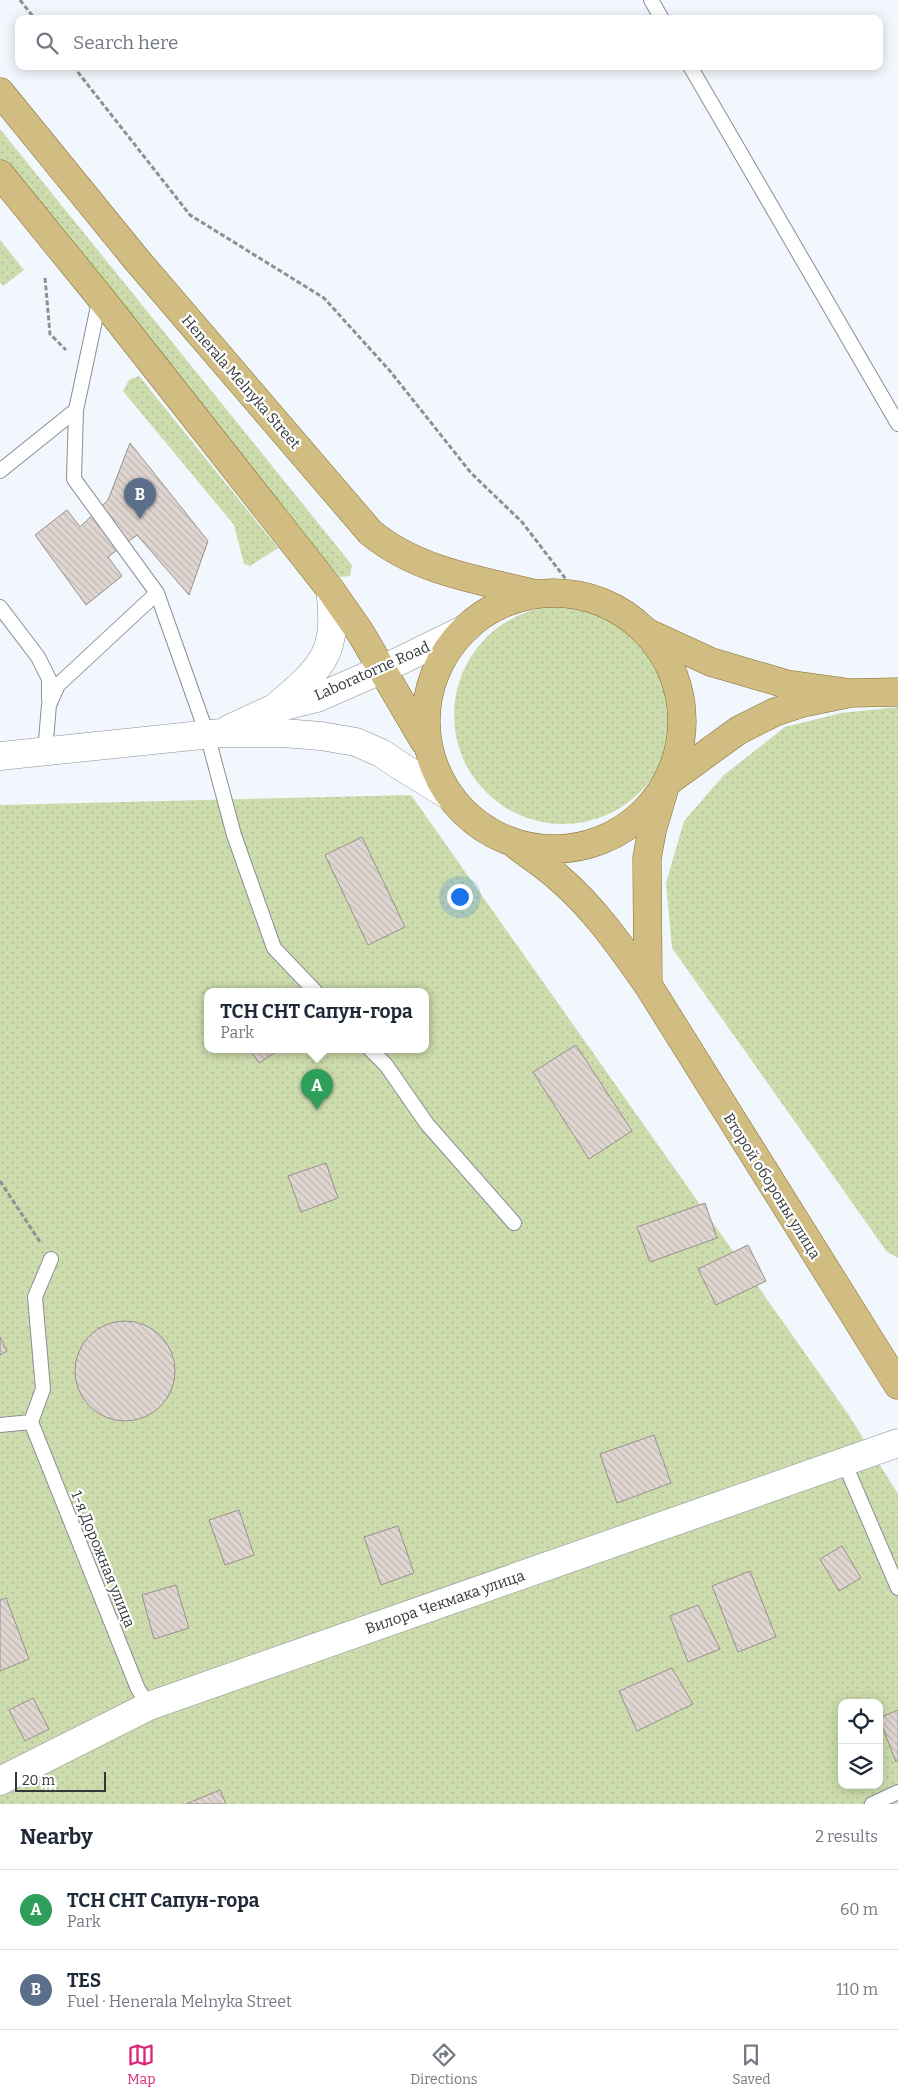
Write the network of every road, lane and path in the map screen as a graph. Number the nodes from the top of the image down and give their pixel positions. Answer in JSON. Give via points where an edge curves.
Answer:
{"nodes":[{"id":1,"x":20,"y":0,"type":"edge"},
{"id":2,"x":651,"y":0,"type":"edge"},
{"id":3,"x":32,"y":15,"type":"edge"},
{"id":4,"x":660,"y":15,"type":"edge"},
{"id":5,"x":76,"y":70,"type":"edge"},
{"id":6,"x":692,"y":70,"type":"edge"},
{"id":7,"x":0,"y":92,"type":"edge"},
{"id":8,"x":0,"y":174,"type":"edge"},
{"id":9,"x":45,"y":276,"type":"dead end"},
{"id":10,"x":100,"y":298,"type":"junction"},
{"id":11,"x":85,"y":368,"type":"junction"},
{"id":12,"x":76,"y":410,"type":"junction"},
{"id":13,"x":898,"y":424,"type":"edge"},
{"id":14,"x":0,"y":471,"type":"edge"},
{"id":15,"x":330,"y":589,"type":"junction"},
{"id":16,"x":157,"y":593,"type":"junction"},
{"id":17,"x":536,"y":594,"type":"junction"},
{"id":18,"x":578,"y":596,"type":"junction"},
{"id":19,"x":0,"y":607,"type":"edge"},
{"id":20,"x":467,"y":628,"type":"junction"},
{"id":21,"x":647,"y":632,"type":"junction"},
{"id":22,"x":383,"y":669,"type":"junction"},
{"id":23,"x":898,"y":692,"type":"edge"},
{"id":24,"x":851,"y":693,"type":"junction"},
{"id":25,"x":49,"y":705,"type":"junction"},
{"id":26,"x":272,"y":709,"type":"junction"},
{"id":27,"x":214,"y":733,"type":"junction"},
{"id":28,"x":426,"y":744,"type":"junction"},
{"id":29,"x":45,"y":752,"type":"junction"},
{"id":30,"x":0,"y":756,"type":"edge"},
{"id":31,"x":666,"y":783,"type":"junction"},
{"id":32,"x":452,"y":797,"type":"junction"},
{"id":33,"x":509,"y":840,"type":"junction"},
{"id":34,"x":648,"y":986,"type":"junction"},
{"id":35,"x":312,"y":988,"type":"edge"},
{"id":36,"x":374,"y":1053,"type":"edge"},
{"id":37,"x":0,"y":1181,"type":"edge"},
{"id":38,"x":514,"y":1223,"type":"dead end"},
{"id":39,"x":51,"y":1259,"type":"joint"},
{"id":40,"x":898,"y":1385,"type":"edge"},
{"id":41,"x":31,"y":1422,"type":"junction"},
{"id":42,"x":0,"y":1425,"type":"edge"},
{"id":43,"x":898,"y":1443,"type":"edge"},
{"id":44,"x":844,"y":1462,"type":"junction"},
{"id":45,"x":898,"y":1588,"type":"edge"},
{"id":46,"x":149,"y":1706,"type":"junction"},
{"id":47,"x":0,"y":1781,"type":"edge"},
{"id":48,"x":898,"y":1792,"type":"edge"},
{"id":49,"x":872,"y":1804,"type":"edge"}],
"edges":[{"from":1,"to":3,"type":"path"},
{"from":2,"to":4,"type":"lane"},
{"from":5,"to":18,"type":"path","via":[[190,214],[324,298],[390,371],[471,472],[522,522]]},
{"from":6,"to":13,"type":"lane"},
{"from":7,"to":17,"type":"main road","name":"Henerala Melnyka Street","via":[[136,258],[370,532],[386,545],[435,568]]},
{"from":8,"to":10,"type":"main road"},
{"from":9,"to":11,"type":"path","via":[[50,334]]},
{"from":10,"to":11,"type":"lane"},
{"from":10,"to":15,"type":"main road"},
{"from":11,"to":12,"type":"lane"},
{"from":12,"to":14,"type":"lane"},
{"from":12,"to":16,"type":"lane","via":[[74,479]]},
{"from":15,"to":22,"type":"main road"},
{"from":15,"to":26,"type":"street","via":[[333,615],[329,647],[303,684]]},
{"from":16,"to":25,"type":"lane","via":[[58,685]]},
{"from":16,"to":27,"type":"lane"},
{"from":17,"to":18,"type":"main road"},
{"from":17,"to":20,"type":"main road","via":[[487,612]]},
{"from":18,"to":21,"type":"main road","via":[[618,611]]},
{"from":19,"to":25,"type":"lane","via":[[38,657],[49,679]]},
{"from":20,"to":22,"type":"street","name":"Laboratorne Road"},
{"from":20,"to":28,"type":"main road","via":[[437,666],[427,692],[424,714]]},
{"from":21,"to":24,"type":"main road","via":[[711,662],[751,675],[786,684]]},
{"from":21,"to":31,"type":"main road","via":[[664,656],[680,697],[681,741]]},
{"from":22,"to":26,"type":"street","name":"Laboratorne Road","via":[[317,698]]},
{"from":22,"to":28,"type":"main road"},
{"from":23,"to":24,"type":"main road"},
{"from":24,"to":31,"type":"main road","via":[[775,712],[739,730]]},
{"from":25,"to":29,"type":"lane"},
{"from":26,"to":27,"type":"street","name":"Laboratorne Road"},
{"from":27,"to":29,"type":"street","name":"Laboratorne Road"},
{"from":27,"to":32,"type":"street","name":"Laboratorne Road","via":[[283,732],[356,742],[381,753]]},
{"from":27,"to":35,"type":"lane","via":[[234,835],[274,948]]},
{"from":28,"to":32,"type":"main road"},
{"from":29,"to":30,"type":"street","name":"Laboratorne Road"},
{"from":31,"to":33,"type":"main road","via":[[638,818],[598,840],[554,848]]},
{"from":31,"to":34,"type":"main road","via":[[648,858]]},
{"from":32,"to":33,"type":"main road","via":[[478,823]]},
{"from":33,"to":34,"type":"main road","name":"Второй обороны улица","via":[[559,877],[586,904]]},
{"from":34,"to":40,"type":"main road","name":"Второй обороны улица"},
{"from":36,"to":38,"type":"lane","via":[[427,1124]]},
{"from":37,"to":39,"type":"path"},
{"from":39,"to":41,"type":"lane","via":[[35,1297],[43,1389]]},
{"from":41,"to":42,"type":"lane"},
{"from":41,"to":46,"type":"lane","name":"1-я Дорожная улица","via":[[138,1689]]},
{"from":43,"to":44,"type":"street","name":"Вилора Чекмака улица"},
{"from":44,"to":45,"type":"lane"},
{"from":44,"to":46,"type":"street","name":"Вилора Чекмака улица"},
{"from":46,"to":47,"type":"street","name":"Вилора Чекмака улица"},
{"from":48,"to":49,"type":"lane"}]}
